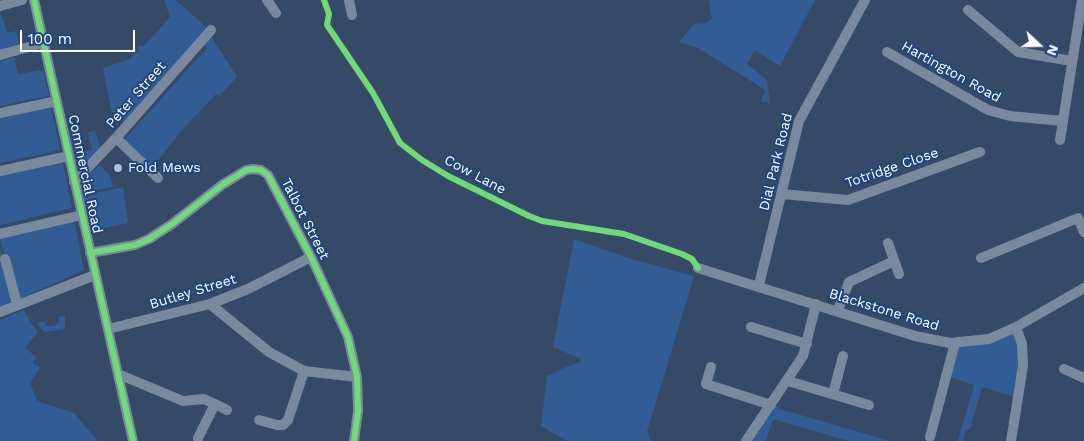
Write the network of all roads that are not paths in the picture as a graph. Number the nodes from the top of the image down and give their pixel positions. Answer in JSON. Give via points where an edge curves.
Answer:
{"nodes":[{"id":1,"x":22,"y":0,"type":"edge"},
{"id":2,"x":34,"y":0,"type":"edge"},
{"id":3,"x":267,"y":0,"type":"edge"},
{"id":4,"x":349,"y":0,"type":"edge"},
{"id":5,"x":865,"y":0,"type":"edge"},
{"id":6,"x":1082,"y":0,"type":"edge"},
{"id":7,"x":0,"y":6,"type":"edge"},
{"id":8,"x":968,"y":10,"type":"dead end"},
{"id":9,"x":276,"y":13,"type":"dead end"},
{"id":10,"x":352,"y":15,"type":"dead end"},
{"id":11,"x":211,"y":30,"type":"dead end"},
{"id":12,"x":43,"y":43,"type":"junction"},
{"id":13,"x":887,"y":52,"type":"dead end"},
{"id":14,"x":0,"y":55,"type":"edge"},
{"id":15,"x":1072,"y":61,"type":"junction"},
{"id":16,"x":56,"y":101,"type":"junction"},
{"id":17,"x":0,"y":112,"type":"edge"},
{"id":18,"x":1062,"y":121,"type":"junction"},
{"id":19,"x":116,"y":138,"type":"junction"},
{"id":20,"x":1060,"y":140,"type":"dead end"},
{"id":21,"x":980,"y":152,"type":"dead end"},
{"id":22,"x":68,"y":156,"type":"junction"},
{"id":23,"x":0,"y":171,"type":"edge"},
{"id":24,"x":158,"y":178,"type":"dead end"},
{"id":25,"x":74,"y":182,"type":"junction"},
{"id":26,"x":782,"y":194,"type":"junction"},
{"id":27,"x":82,"y":215,"type":"junction"},
{"id":28,"x":1084,"y":232,"type":"edge"},
{"id":29,"x":0,"y":234,"type":"edge"},
{"id":30,"x":888,"y":243,"type":"dead end"},
{"id":31,"x":90,"y":253,"type":"junction"},
{"id":32,"x":310,"y":257,"type":"junction"},
{"id":33,"x":981,"y":258,"type":"dead end"},
{"id":34,"x":5,"y":259,"type":"dead end"},
{"id":35,"x":894,"y":261,"type":"junction"},
{"id":36,"x":698,"y":268,"type":"dead end"},
{"id":37,"x":899,"y":274,"type":"dead end"},
{"id":38,"x":95,"y":275,"type":"junction"},
{"id":39,"x":759,"y":285,"type":"junction"},
{"id":40,"x":1084,"y":288,"type":"edge"},
{"id":41,"x":16,"y":304,"type":"junction"},
{"id":42,"x":210,"y":304,"type":"junction"},
{"id":43,"x":816,"y":304,"type":"junction"},
{"id":44,"x":838,"y":310,"type":"junction"},
{"id":45,"x":0,"y":312,"type":"edge"},
{"id":46,"x":1016,"y":327,"type":"junction"},
{"id":47,"x":751,"y":328,"type":"dead end"},
{"id":48,"x":108,"y":330,"type":"junction"},
{"id":49,"x":955,"y":343,"type":"junction"},
{"id":50,"x":807,"y":344,"type":"junction"},
{"id":51,"x":843,"y":356,"type":"dead end"},
{"id":52,"x":711,"y":367,"type":"dead end"},
{"id":53,"x":1064,"y":369,"type":"dead end"},
{"id":54,"x":304,"y":371,"type":"junction"},
{"id":55,"x":118,"y":374,"type":"junction"},
{"id":56,"x":356,"y":377,"type":"junction"},
{"id":57,"x":1084,"y":378,"type":"edge"},
{"id":58,"x":788,"y":380,"type":"junction"},
{"id":59,"x":833,"y":394,"type":"junction"},
{"id":60,"x":215,"y":404,"type":"junction"},
{"id":61,"x":772,"y":405,"type":"junction"},
{"id":62,"x":869,"y":406,"type":"dead end"},
{"id":63,"x":227,"y":410,"type":"dead end"},
{"id":64,"x":259,"y":420,"type":"dead end"},
{"id":65,"x":930,"y":437,"type":"dead end"},
{"id":66,"x":198,"y":438,"type":"dead end"},
{"id":67,"x":133,"y":441,"type":"edge"},
{"id":68,"x":354,"y":441,"type":"edge"},
{"id":69,"x":746,"y":441,"type":"edge"},
{"id":70,"x":1011,"y":441,"type":"edge"}],
"edges":[{"from":1,"to":7,"type":"street"},
{"from":2,"to":12,"type":"street","name":"Commercial Road"},
{"from":3,"to":9,"type":"street"},
{"from":4,"to":10,"type":"street"},
{"from":5,"to":26,"type":"street","name":"Dial Park Road","via":[[803,111]]},
{"from":6,"to":15,"type":"street"},
{"from":8,"to":15,"type":"street","via":[[1018,52]]},
{"from":11,"to":19,"type":"street","name":"Peter Street"},
{"from":12,"to":14,"type":"street"},
{"from":12,"to":16,"type":"street","name":"Commercial Road"},
{"from":13,"to":18,"type":"street","name":"Hartington Road","via":[[988,110],[1010,116]]},
{"from":15,"to":18,"type":"street"},
{"from":16,"to":17,"type":"street"},
{"from":16,"to":22,"type":"street","name":"Commercial Road"},
{"from":18,"to":20,"type":"street"},
{"from":19,"to":24,"type":"street"},
{"from":19,"to":25,"type":"street","name":"Peter Street"},
{"from":21,"to":26,"type":"street","name":"Totridge Close","via":[[848,200]]},
{"from":22,"to":23,"type":"street"},
{"from":22,"to":25,"type":"street","name":"Commercial Road"},
{"from":25,"to":27,"type":"street","name":"Commercial Road"},
{"from":26,"to":39,"type":"street","name":"Dial Park Road"},
{"from":27,"to":29,"type":"street"},
{"from":27,"to":31,"type":"street","name":"Commercial Road"},
{"from":28,"to":33,"type":"street","via":[[1078,218]]},
{"from":30,"to":35,"type":"street"},
{"from":31,"to":32,"type":"street","name":"Talbot Street","via":[[149,240],[236,176],[253,168],[268,175],[275,185]]},
{"from":31,"to":38,"type":"street","name":"Commercial Road"},
{"from":32,"to":42,"type":"street","name":"Butley Street","via":[[248,289]]},
{"from":32,"to":56,"type":"street","name":"Talbot Street","via":[[348,337]]},
{"from":34,"to":41,"type":"street"},
{"from":35,"to":37,"type":"street"},
{"from":35,"to":44,"type":"street","via":[[849,282]]},
{"from":36,"to":39,"type":"street","name":"Blackstone Road"},
{"from":38,"to":41,"type":"street"},
{"from":38,"to":48,"type":"street","name":"Commercial Road"},
{"from":39,"to":43,"type":"street","name":"Blackstone Road"},
{"from":40,"to":46,"type":"street","name":"Blackstone Road"},
{"from":41,"to":45,"type":"street"},
{"from":42,"to":48,"type":"street","name":"Butley Street"},
{"from":42,"to":54,"type":"street","via":[[269,352]]},
{"from":43,"to":44,"type":"street","name":"Blackstone Road"},
{"from":43,"to":50,"type":"street"},
{"from":44,"to":49,"type":"street","name":"Blackstone Road","via":[[926,339]]},
{"from":46,"to":49,"type":"street","name":"Blackstone Road","via":[[989,339]]},
{"from":46,"to":70,"type":"street","via":[[1022,344],[1023,366]]},
{"from":47,"to":50,"type":"street"},
{"from":48,"to":55,"type":"street","name":"Commercial Road"},
{"from":49,"to":65,"type":"street"},
{"from":50,"to":58,"type":"street"},
{"from":51,"to":59,"type":"street"},
{"from":52,"to":61,"type":"street","via":[[706,384]]},
{"from":53,"to":57,"type":"street"},
{"from":54,"to":56,"type":"street"},
{"from":54,"to":64,"type":"street","via":[[288,420],[283,425]]},
{"from":55,"to":60,"type":"street","via":[[183,401],[204,399]]},
{"from":55,"to":67,"type":"street","name":"Commercial Road"},
{"from":56,"to":68,"type":"street","name":"Talbot Street","via":[[358,411]]},
{"from":58,"to":59,"type":"street"},
{"from":58,"to":61,"type":"street"},
{"from":59,"to":62,"type":"street"},
{"from":60,"to":63,"type":"street"},
{"from":60,"to":66,"type":"street"},
{"from":61,"to":69,"type":"street"}]}
